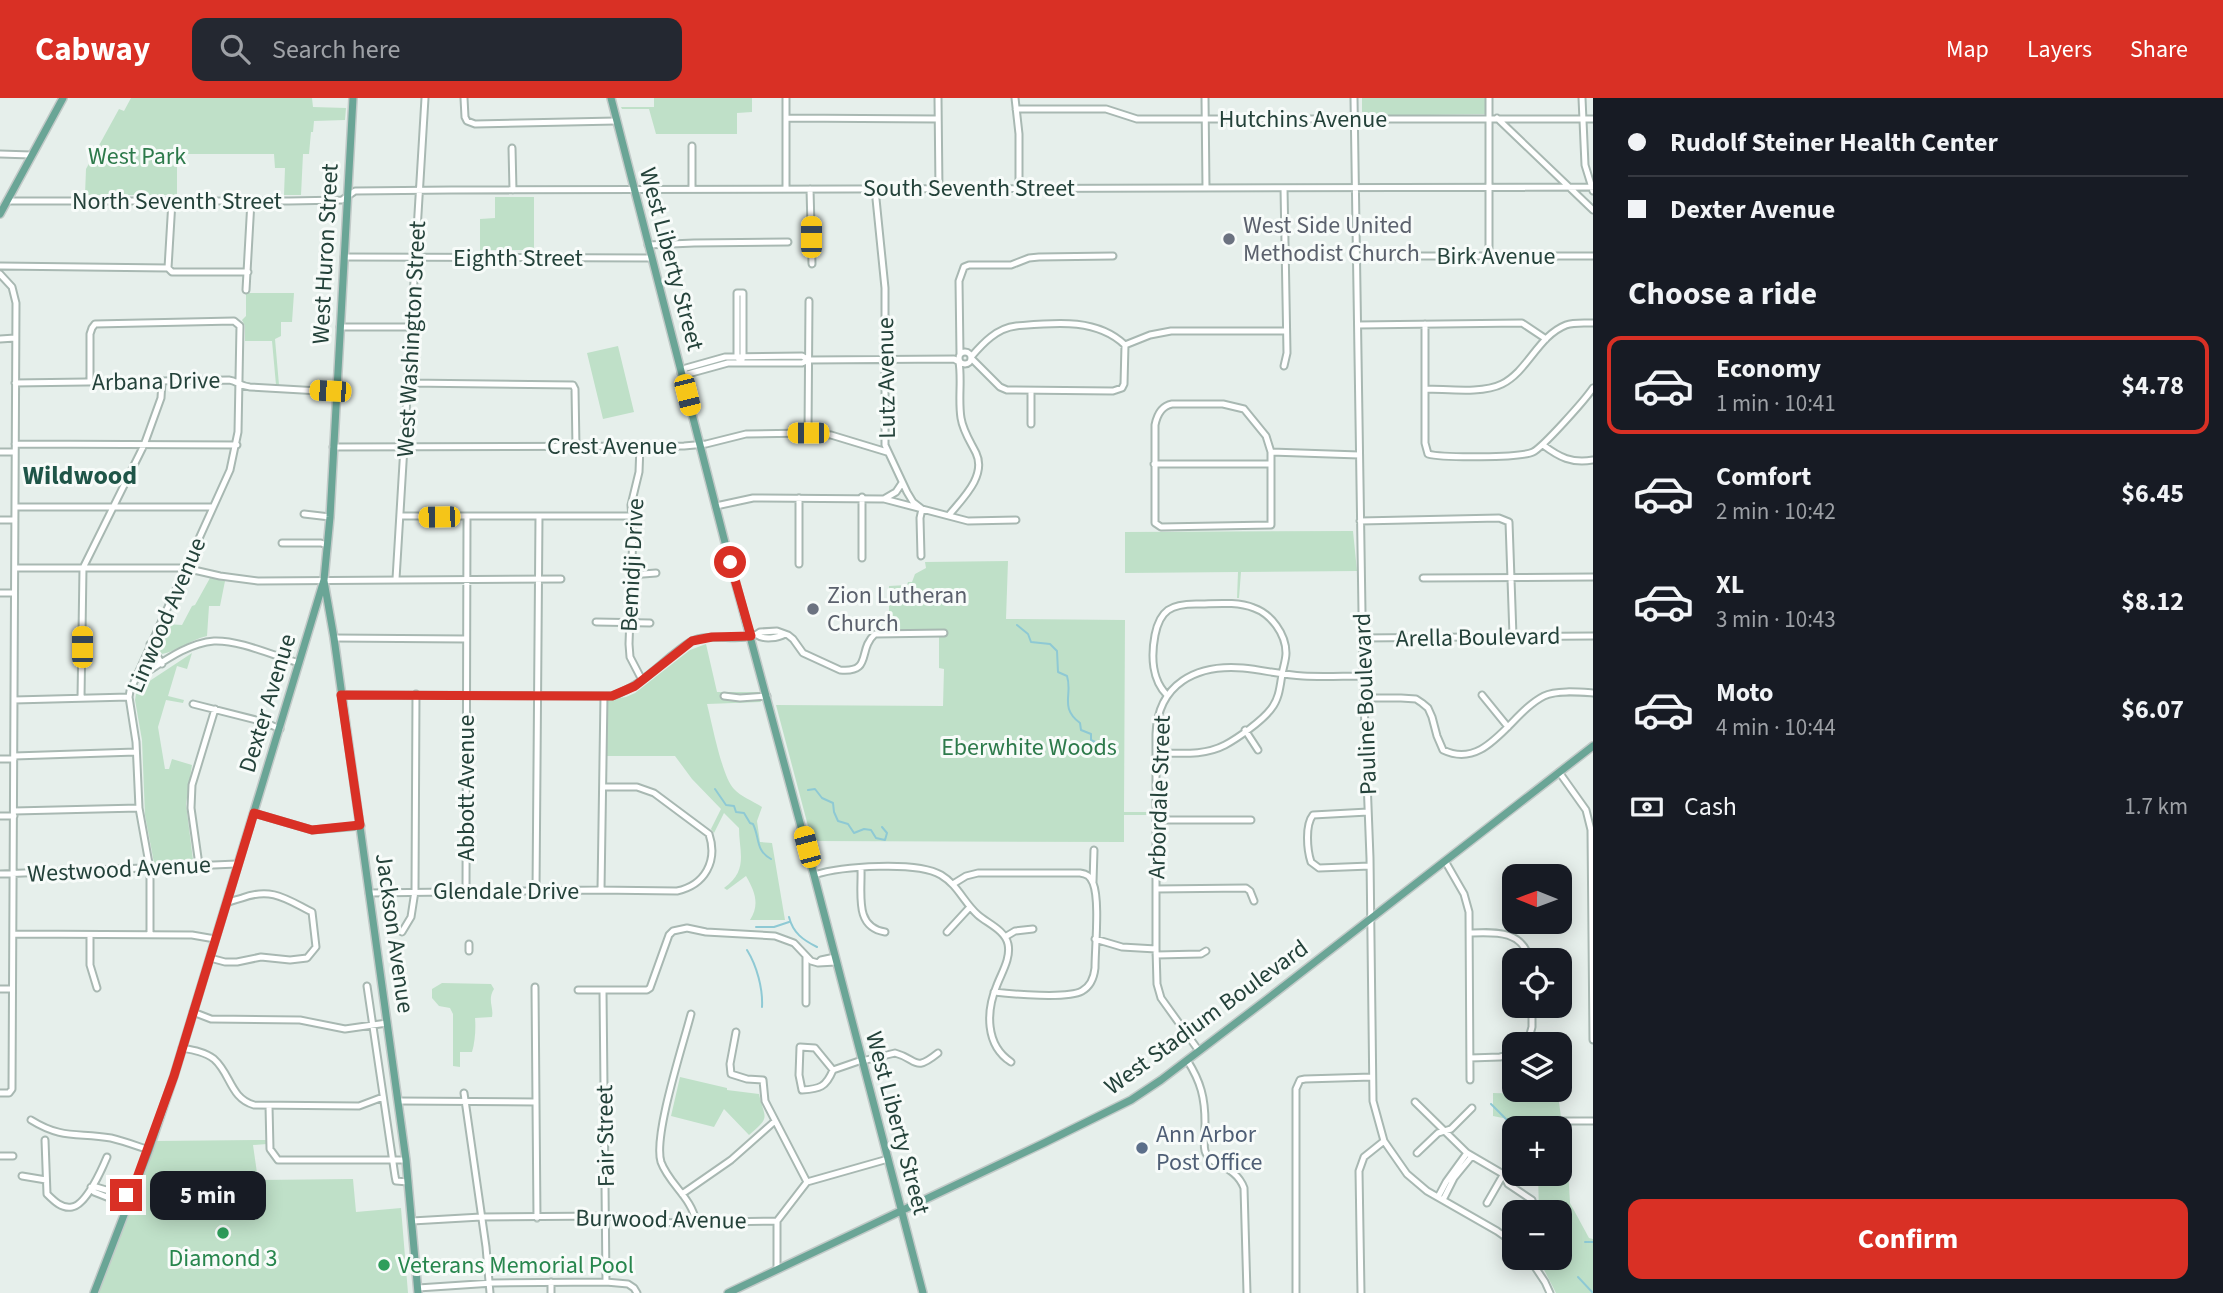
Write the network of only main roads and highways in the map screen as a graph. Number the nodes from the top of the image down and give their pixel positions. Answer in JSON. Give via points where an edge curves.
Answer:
{"nodes":[{"id":1,"x":63,"y":98,"type":"edge"},
{"id":2,"x":353,"y":98,"type":"edge"},
{"id":3,"x":611,"y":98,"type":"edge"},
{"id":4,"x":0,"y":214,"type":"edge"},
{"id":5,"x":324,"y":580,"type":"junction"},
{"id":6,"x":314,"y":611,"type":"junction"},
{"id":7,"x":330,"y":614,"type":"junction"},
{"id":8,"x":1591,"y":749,"type":"edge"},
{"id":9,"x":902,"y":1210,"type":"junction"},
{"id":10,"x":418,"y":1291,"type":"edge"},
{"id":11,"x":93,"y":1293,"type":"edge"},
{"id":12,"x":728,"y":1293,"type":"edge"},
{"id":13,"x":923,"y":1293,"type":"edge"}],
"edges":[{"from":1,"to":4,"type":"main road"},
{"from":2,"to":5,"type":"main road","name":"West Huron Street"},
{"from":3,"to":9,"type":"main road","name":"West Liberty Street"},
{"from":5,"to":6,"type":"main road","name":"Dexter Avenue"},
{"from":5,"to":7,"type":"main road","name":"Jackson Avenue"},
{"from":6,"to":7,"type":"main road"},
{"from":6,"to":11,"type":"main road","name":"Dexter Avenue","via":[[174,1076]]},
{"from":7,"to":10,"type":"main road","name":"Jackson Avenue","via":[[406,1160]]},
{"from":8,"to":9,"type":"main road","name":"West Stadium Boulevard","via":[[1131,1100]]},
{"from":9,"to":12,"type":"main road","name":"West Stadium Boulevard"},
{"from":9,"to":13,"type":"main road","name":"West Liberty Street"}]}
